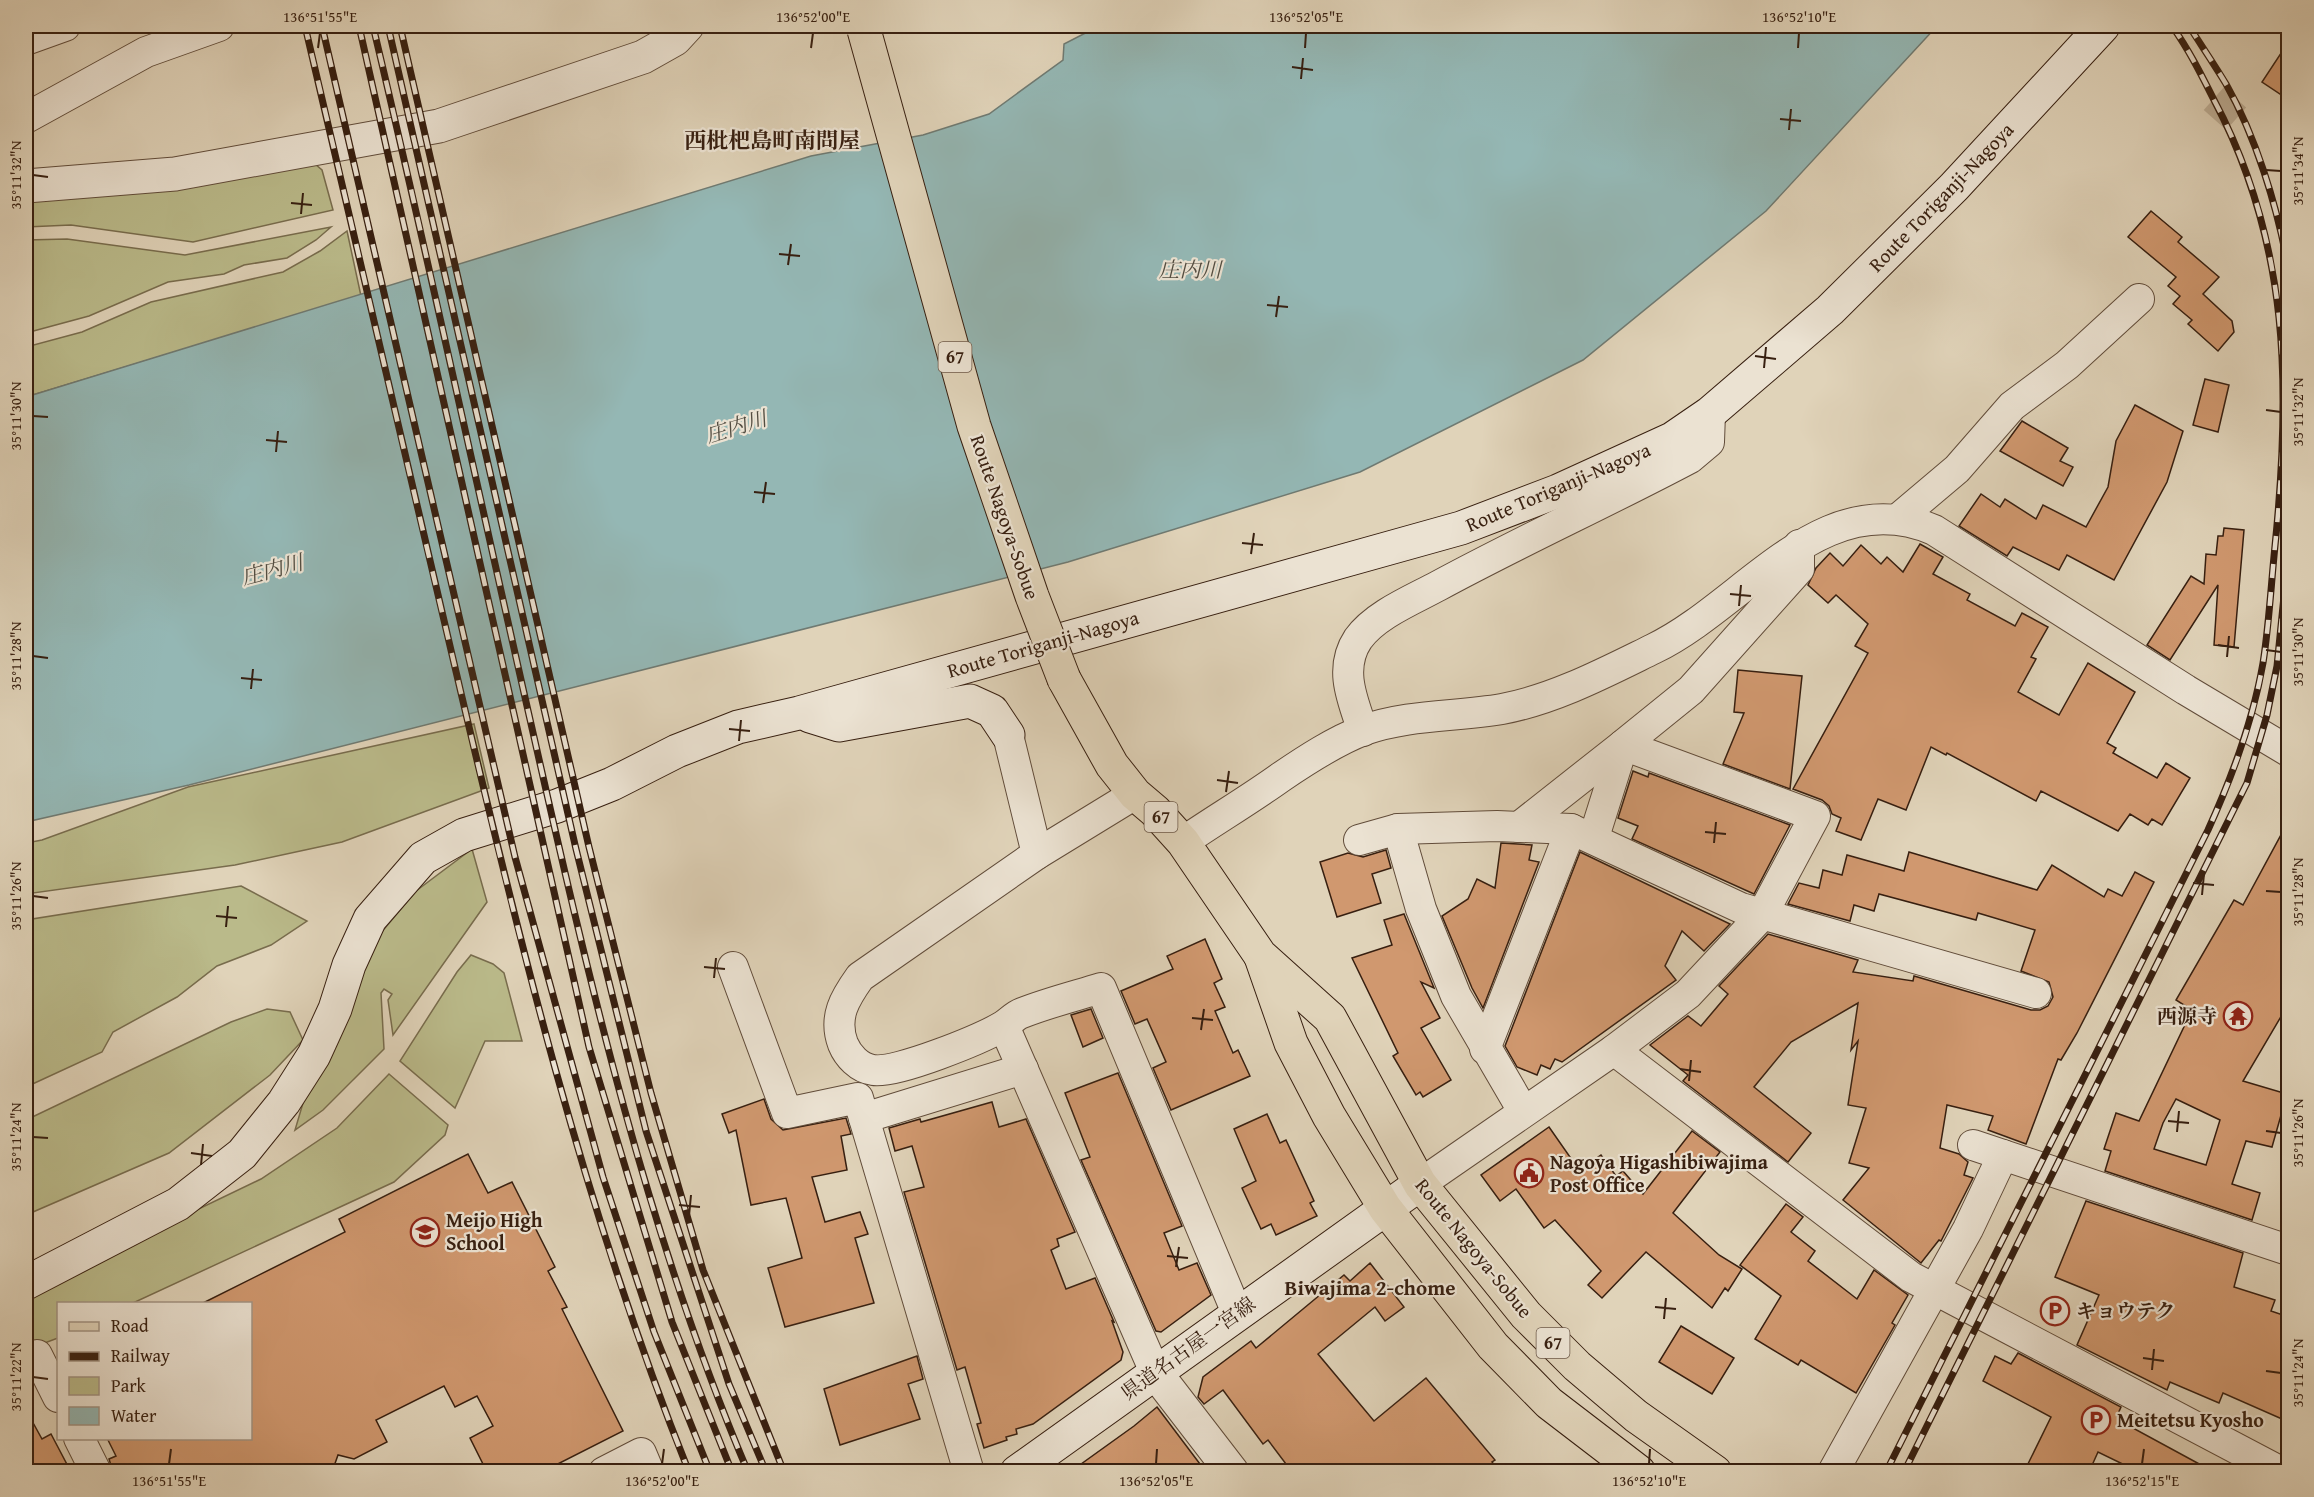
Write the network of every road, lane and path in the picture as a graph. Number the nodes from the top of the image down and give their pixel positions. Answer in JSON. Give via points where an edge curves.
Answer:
{"nodes":[{"id":1,"x":65,"y":26,"type":"edge"},
{"id":2,"x":219,"y":26,"type":"edge"},
{"id":3,"x":687,"y":26,"type":"edge"},
{"id":4,"x":2103,"y":26,"type":"edge"},
{"id":5,"x":864,"y":28,"type":"edge"},
{"id":6,"x":26,"y":40,"type":"edge"},
{"id":7,"x":26,"y":118,"type":"edge"},
{"id":8,"x":26,"y":186,"type":"edge"},
{"id":9,"x":2139,"y":299,"type":"dead end"},
{"id":10,"x":1710,"y":413,"type":"junction"},
{"id":11,"x":1899,"y":518,"type":"junction"},
{"id":12,"x":1799,"y":545,"type":"junction"},
{"id":13,"x":799,"y":713,"type":"junction"},
{"id":14,"x":1363,"y":731,"type":"junction"},
{"id":15,"x":1008,"y":735,"type":"joint"},
{"id":16,"x":1623,"y":745,"type":"junction"},
{"id":17,"x":2289,"y":750,"type":"edge"},
{"id":18,"x":1135,"y":794,"type":"junction"},
{"id":19,"x":1519,"y":827,"type":"junction"},
{"id":20,"x":1398,"y":829,"type":"junction"},
{"id":21,"x":1583,"y":833,"type":"junction"},
{"id":22,"x":1359,"y":840,"type":"dead end"},
{"id":23,"x":1183,"y":842,"type":"junction"},
{"id":24,"x":1037,"y":854,"type":"junction"},
{"id":25,"x":1762,"y":915,"type":"junction"},
{"id":26,"x":1260,"y":955,"type":"junction"},
{"id":27,"x":733,"y":967,"type":"dead end"},
{"id":28,"x":2036,"y":993,"type":"dead end"},
{"id":29,"x":1004,"y":1026,"type":"junction"},
{"id":30,"x":1485,"y":1049,"type":"junction"},
{"id":31,"x":1614,"y":1050,"type":"junction"},
{"id":32,"x":1023,"y":1069,"type":"junction"},
{"id":33,"x":1523,"y":1111,"type":"junction"},
{"id":34,"x":864,"y":1118,"type":"junction"},
{"id":35,"x":1974,"y":1145,"type":"dead end"},
{"id":36,"x":2003,"y":1155,"type":"junction"},
{"id":37,"x":1420,"y":1184,"type":"junction"},
{"id":38,"x":1385,"y":1208,"type":"junction"},
{"id":39,"x":2289,"y":1250,"type":"edge"},
{"id":40,"x":26,"y":1283,"type":"edge"},
{"id":41,"x":1933,"y":1290,"type":"junction"},
{"id":42,"x":1237,"y":1313,"type":"junction"},
{"id":43,"x":37,"y":1355,"type":"dead end"},
{"id":44,"x":1155,"y":1372,"type":"junction"},
{"id":45,"x":57,"y":1395,"type":"edge"},
{"id":46,"x":80,"y":1440,"type":"edge"},
{"id":47,"x":645,"y":1462,"type":"edge"},
{"id":48,"x":96,"y":1472,"type":"edge"},
{"id":49,"x":604,"y":1472,"type":"edge"},
{"id":50,"x":969,"y":1472,"type":"edge"},
{"id":51,"x":1017,"y":1472,"type":"edge"},
{"id":52,"x":1232,"y":1472,"type":"edge"},
{"id":53,"x":1639,"y":1472,"type":"edge"},
{"id":54,"x":1715,"y":1472,"type":"edge"},
{"id":55,"x":1833,"y":1472,"type":"edge"},
{"id":56,"x":2281,"y":1472,"type":"edge"}],
"edges":[{"from":1,"to":6,"type":"street"},
{"from":2,"to":7,"type":"street","via":[[146,52]]},
{"from":3,"to":8,"type":"main road","via":[[675,39],[643,57],[439,126],[175,174]]},
{"from":4,"to":10,"type":"main road","name":"Route Toriganji-Nagoya","via":[[1954,187],[1830,310]]},
{"from":5,"to":18,"type":"main road","name":"Route Nagoya-Sobue","number":"67","bridge":true,"via":[[974,426],[1032,596],[1064,679],[1113,765]]},
{"from":9,"to":11,"type":"street","via":[[2067,365],[2012,406],[1958,470]]},
{"from":10,"to":13,"type":"main road","name":"Route Toriganji-Nagoya","via":[[1672,439],[1558,492],[1461,528]]},
{"from":10,"to":14,"type":"street","via":[[1709,442],[1690,458],[1461,574],[1371,626],[1358,639],[1349,658],[1348,684]]},
{"from":11,"to":12,"type":"street","via":[[1876,518],[1837,527]]},
{"from":11,"to":17,"type":"street","via":[[1944,536],[2186,690]]},
{"from":12,"to":14,"type":"street","via":[[1698,624],[1655,648],[1548,696],[1502,709],[1424,716]]},
{"from":12,"to":16,"type":"street","via":[[1799,569],[1691,690]]},
{"from":13,"to":15,"type":"main road","via":[[839,725],[970,700],[992,711]]},
{"from":13,"to":40,"type":"main road","name":"Route Toriganji-Nagoya","via":[[728,731],[557,806],[464,835],[423,858],[370,920],[314,1055],[284,1102],[242,1154],[178,1204]]},
{"from":14,"to":23,"type":"street","via":[[1298,764]]},
{"from":15,"to":24,"type":"street"},
{"from":16,"to":19,"type":"street"},
{"from":16,"to":21,"type":"street"},
{"from":16,"to":25,"type":"street","via":[[1815,816]]},
{"from":18,"to":23,"type":"main road","name":"Route Nagoya-Sobue","number":"67"},
{"from":18,"to":24,"type":"street"},
{"from":19,"to":20,"type":"street"},
{"from":19,"to":21,"type":"street"},
{"from":20,"to":22,"type":"street"},
{"from":20,"to":30,"type":"street","via":[[1420,909],[1456,996]]},
{"from":21,"to":25,"type":"street"},
{"from":21,"to":30,"type":"street"},
{"from":23,"to":26,"type":"main road","name":"Route Nagoya-Sobue","number":"67"},
{"from":24,"to":29,"type":"street","via":[[860,977],[844,1000],[838,1024],[844,1046],[854,1062],[872,1070],[894,1069]]},
{"from":25,"to":28,"type":"street"},
{"from":25,"to":31,"type":"street","via":[[1688,994]]},
{"from":26,"to":37,"type":"main road","name":"Route Nagoya-Sobue","number":"67","via":[[1330,1018]]},
{"from":26,"to":38,"type":"main road","name":"Route Nagoya-Sobue","number":"67","via":[[1291,1043],[1329,1116]]},
{"from":27,"to":34,"type":"street","via":[[787,1113],[858,1098]]},
{"from":29,"to":32,"type":"street"},
{"from":29,"to":42,"type":"street","via":[[1018,1014],[1101,988]]},
{"from":30,"to":33,"type":"street"},
{"from":31,"to":33,"type":"street"},
{"from":31,"to":41,"type":"street"},
{"from":32,"to":34,"type":"street"},
{"from":32,"to":44,"type":"street"},
{"from":33,"to":37,"type":"street"},
{"from":34,"to":50,"type":"street"},
{"from":35,"to":36,"type":"street"},
{"from":36,"to":39,"type":"street"},
{"from":36,"to":41,"type":"street"},
{"from":37,"to":38,"type":"main road","name":"県道名古屋一宮線"},
{"from":37,"to":54,"type":"main road","name":"Route Nagoya-Sobue","number":"67","via":[[1526,1315],[1577,1366],[1636,1416]]},
{"from":38,"to":42,"type":"main road","name":"県道名古屋一宮線"},
{"from":38,"to":53,"type":"main road","name":"Route Nagoya-Sobue","number":"67","via":[[1493,1346],[1549,1402]]},
{"from":41,"to":55,"type":"street"},
{"from":41,"to":56,"type":"street"},
{"from":42,"to":44,"type":"main road","name":"県道名古屋一宮線"},
{"from":43,"to":45,"type":"street"},
{"from":44,"to":51,"type":"main road","name":"県道名古屋一宮線"},
{"from":44,"to":52,"type":"main road"},
{"from":46,"to":48,"type":"street"},
{"from":47,"to":49,"type":"street"}]}
